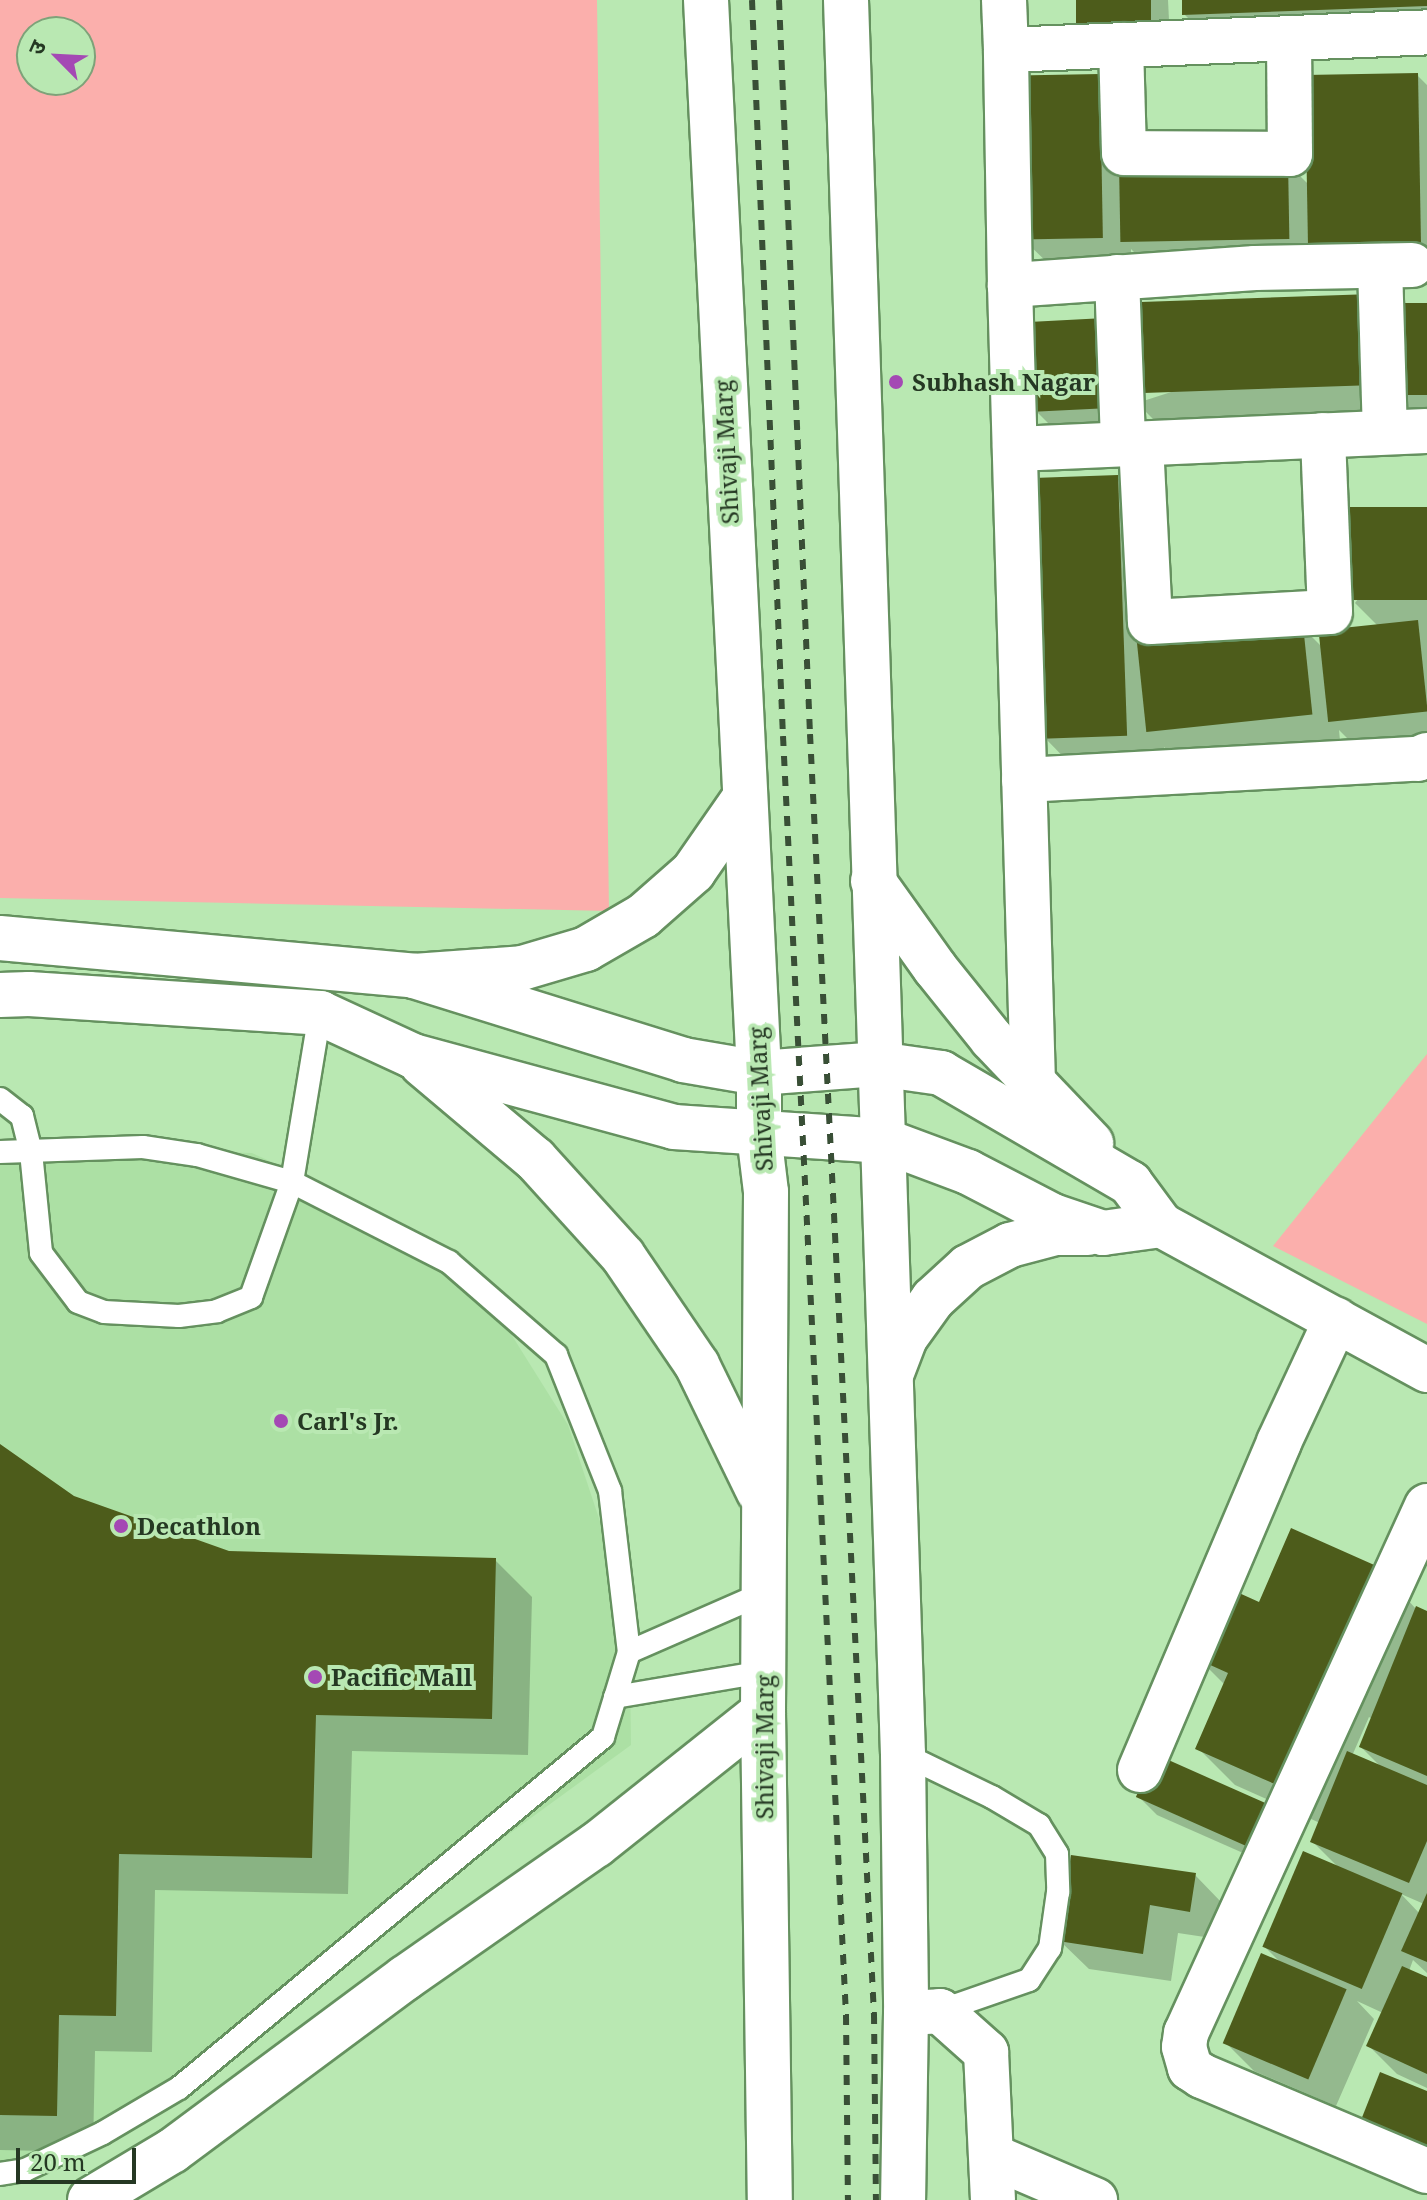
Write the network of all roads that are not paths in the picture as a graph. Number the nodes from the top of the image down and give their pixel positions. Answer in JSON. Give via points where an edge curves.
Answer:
{"nodes":[{"id":1,"x":706,"y":0,"type":"edge"},
{"id":2,"x":846,"y":0,"type":"edge"},
{"id":3,"x":1004,"y":0,"type":"edge"},
{"id":4,"x":1427,"y":32,"type":"edge"},
{"id":5,"x":1289,"y":38,"type":"junction"},
{"id":6,"x":1121,"y":45,"type":"junction"},
{"id":7,"x":1006,"y":50,"type":"junction"},
{"id":8,"x":1117,"y":277,"type":"junction"},
{"id":9,"x":1010,"y":285,"type":"junction"},
{"id":10,"x":1406,"y":432,"type":"edge"},
{"id":11,"x":1323,"y":435,"type":"junction"},
{"id":12,"x":1132,"y":444,"type":"junction"},
{"id":13,"x":1015,"y":449,"type":"junction"},
{"id":14,"x":1427,"y":755,"type":"edge"},
{"id":15,"x":1024,"y":780,"type":"junction"},
{"id":16,"x":743,"y":800,"type":"junction"},
{"id":17,"x":873,"y":881,"type":"junction"},
{"id":18,"x":0,"y":938,"type":"edge"},
{"id":19,"x":414,"y":976,"type":"junction"},
{"id":20,"x":0,"y":995,"type":"edge"},
{"id":21,"x":320,"y":1013,"type":"junction"},
{"id":22,"x":413,"y":1056,"type":"junction"},
{"id":23,"x":878,"y":1064,"type":"junction"},
{"id":24,"x":759,"y":1073,"type":"junction"},
{"id":25,"x":1033,"y":1082,"type":"junction"},
{"id":26,"x":0,"y":1099,"type":"edge"},
{"id":27,"x":759,"y":1134,"type":"junction"},
{"id":28,"x":885,"y":1141,"type":"junction"},
{"id":29,"x":0,"y":1152,"type":"edge"},
{"id":30,"x":31,"y":1152,"type":"junction"},
{"id":31,"x":292,"y":1182,"type":"junction"},
{"id":32,"x":1130,"y":1183,"type":"junction"},
{"id":33,"x":1161,"y":1225,"type":"junction"},
{"id":34,"x":1103,"y":1233,"type":"junction"},
{"id":35,"x":1336,"y":1320,"type":"junction"},
{"id":36,"x":1427,"y":1370,"type":"edge"},
{"id":37,"x":888,"y":1382,"type":"junction"},
{"id":38,"x":763,"y":1501,"type":"junction"},
{"id":39,"x":1427,"y":1506,"type":"edge"},
{"id":40,"x":764,"y":1593,"type":"junction"},
{"id":41,"x":629,"y":1652,"type":"junction"},
{"id":42,"x":763,"y":1692,"type":"junction"},
{"id":43,"x":615,"y":1697,"type":"junction"},
{"id":44,"x":903,"y":1754,"type":"junction"},
{"id":45,"x":1140,"y":1770,"type":"dead end"},
{"id":46,"x":923,"y":2012,"type":"junction"},
{"id":47,"x":994,"y":2157,"type":"junction"},
{"id":48,"x":1427,"y":2171,"type":"edge"},
{"id":49,"x":0,"y":2174,"type":"edge"},
{"id":50,"x":90,"y":2200,"type":"edge"},
{"id":51,"x":770,"y":2200,"type":"edge"},
{"id":52,"x":903,"y":2200,"type":"edge"},
{"id":53,"x":993,"y":2200,"type":"edge"},
{"id":54,"x":1095,"y":2200,"type":"edge"}],
"edges":[{"from":1,"to":16,"type":"street","name":"Shivaji Marg"},
{"from":2,"to":17,"type":"street"},
{"from":3,"to":7,"type":"street"},
{"from":4,"to":5,"type":"street"},
{"from":5,"to":6,"type":"street"},
{"from":5,"to":6,"type":"street","via":[[1290,154],[1124,153]]},
{"from":6,"to":7,"type":"street"},
{"from":7,"to":9,"type":"street"},
{"from":8,"to":9,"type":"street"},
{"from":8,"to":10,"type":"street","via":[[1396,266]]},
{"from":8,"to":12,"type":"street"},
{"from":9,"to":13,"type":"street"},
{"from":10,"to":11,"type":"street"},
{"from":11,"to":12,"type":"street"},
{"from":11,"to":12,"type":"street","via":[[1330,612],[1150,622]]},
{"from":12,"to":13,"type":"street"},
{"from":13,"to":15,"type":"street"},
{"from":14,"to":15,"type":"street"},
{"from":15,"to":25,"type":"street"},
{"from":16,"to":19,"type":"street","via":[[693,872],[643,916],[586,949],[522,968]]},
{"from":16,"to":24,"type":"street","name":"Shivaji Marg"},
{"from":17,"to":23,"type":"street"},
{"from":17,"to":25,"type":"street","via":[[935,968]]},
{"from":18,"to":19,"type":"street"},
{"from":19,"to":24,"type":"street","via":[[683,1060]]},
{"from":20,"to":21,"type":"street"},
{"from":21,"to":22,"type":"street"},
{"from":21,"to":31,"type":"lane"},
{"from":22,"to":27,"type":"street","via":[[674,1127]]},
{"from":22,"to":38,"type":"street","via":[[535,1159],[623,1256],[697,1365]]},
{"from":23,"to":24,"type":"street"},
{"from":23,"to":28,"type":"street"},
{"from":23,"to":32,"type":"street","via":[[941,1073]]},
{"from":24,"to":27,"type":"street","name":"Shivaji Marg"},
{"from":25,"to":32,"type":"street"},
{"from":26,"to":30,"type":"lane","via":[[22,1116]]},
{"from":27,"to":28,"type":"street"},
{"from":27,"to":38,"type":"street","name":"Shivaji Marg","via":[[766,1192]]},
{"from":28,"to":34,"type":"street"},
{"from":28,"to":37,"type":"street"},
{"from":29,"to":30,"type":"lane"},
{"from":30,"to":31,"type":"lane","via":[[143,1147],[197,1155]]},
{"from":30,"to":31,"type":"lane","via":[[41,1253],[78,1302],[104,1312],[179,1316],[217,1311],[251,1297]]},
{"from":31,"to":41,"type":"lane","via":[[449,1262],[556,1355],[610,1491]]},
{"from":32,"to":33,"type":"street"},
{"from":33,"to":34,"type":"street"},
{"from":33,"to":35,"type":"street"},
{"from":34,"to":37,"type":"street","via":[[1055,1233],[1010,1245],[968,1267],[933,1299],[905,1338]]},
{"from":35,"to":36,"type":"street"},
{"from":35,"to":45,"type":"street"},
{"from":37,"to":44,"type":"street"},
{"from":38,"to":40,"type":"street","name":"Shivaji Marg"},
{"from":39,"to":48,"type":"street","via":[[1184,2047],[1190,2068],[1202,2076]]},
{"from":40,"to":41,"type":"lane"},
{"from":40,"to":42,"type":"street","name":"Shivaji Marg"},
{"from":41,"to":43,"type":"lane"},
{"from":42,"to":43,"type":"lane"},
{"from":42,"to":50,"type":"street","via":[[596,1845],[172,2151]]},
{"from":42,"to":51,"type":"street","name":"Shivaji Marg"},
{"from":43,"to":49,"type":"lane","via":[[603,1737],[179,2088],[103,2133],[25,2170]]},
{"from":44,"to":46,"type":"street"},
{"from":44,"to":46,"type":"lane","via":[[1039,1825],[1057,1854],[1050,1948],[1029,1980]]},
{"from":46,"to":47,"type":"street","via":[[986,2052]]},
{"from":46,"to":52,"type":"street"},
{"from":47,"to":53,"type":"street"},
{"from":47,"to":54,"type":"street"}]}
